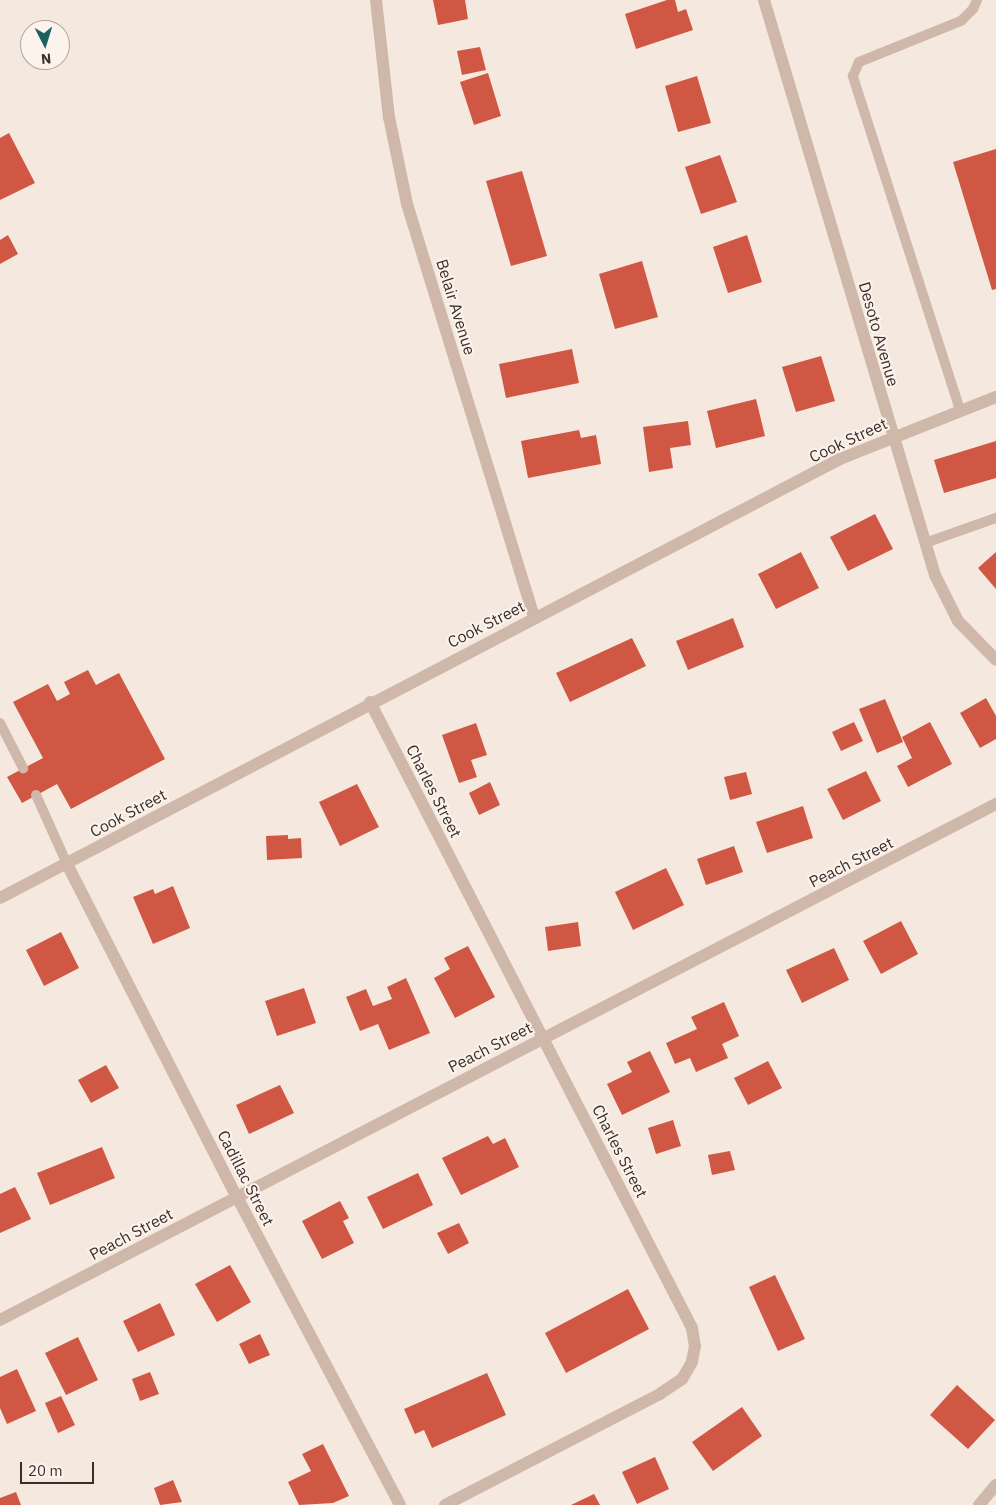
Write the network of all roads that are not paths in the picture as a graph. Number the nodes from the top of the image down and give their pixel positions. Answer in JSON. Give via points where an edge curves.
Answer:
{"nodes":[{"id":1,"x":376,"y":0,"type":"edge"},
{"id":2,"x":764,"y":0,"type":"edge"},
{"id":3,"x":977,"y":0,"type":"edge"},
{"id":4,"x":996,"y":397,"type":"edge"},
{"id":5,"x":960,"y":410,"type":"junction"},
{"id":6,"x":893,"y":437,"type":"junction"},
{"id":7,"x":996,"y":518,"type":"edge"},
{"id":8,"x":925,"y":543,"type":"junction"},
{"id":9,"x":534,"y":617,"type":"junction"},
{"id":10,"x":996,"y":660,"type":"edge"},
{"id":11,"x":370,"y":702,"type":"junction"},
{"id":12,"x":0,"y":723,"type":"edge"},
{"id":13,"x":23,"y":768,"type":"dead end"},
{"id":14,"x":36,"y":795,"type":"dead end"},
{"id":15,"x":996,"y":804,"type":"edge"},
{"id":16,"x":67,"y":864,"type":"junction"},
{"id":17,"x":0,"y":898,"type":"edge"},
{"id":18,"x":544,"y":1038,"type":"junction"},
{"id":19,"x":237,"y":1197,"type":"junction"},
{"id":20,"x":0,"y":1320,"type":"edge"},
{"id":21,"x":996,"y":1485,"type":"edge"},
{"id":22,"x":400,"y":1505,"type":"edge"},
{"id":23,"x":445,"y":1505,"type":"edge"},
{"id":24,"x":979,"y":1505,"type":"edge"}],
"edges":[{"from":1,"to":9,"type":"street","name":"Belair Avenue","via":[[389,117],[407,204]]},
{"from":2,"to":6,"type":"street","name":"Desoto Avenue"},
{"from":3,"to":5,"type":"lane","via":[[961,20],[859,62],[853,76]]},
{"from":4,"to":5,"type":"street","name":"Cook Street"},
{"from":5,"to":6,"type":"street","name":"Cook Street"},
{"from":6,"to":8,"type":"street","name":"Desoto Avenue"},
{"from":6,"to":9,"type":"street","name":"Cook Street","via":[[840,459]]},
{"from":7,"to":8,"type":"lane"},
{"from":8,"to":10,"type":"street","name":"Desoto Avenue","via":[[935,575],[958,620]]},
{"from":9,"to":11,"type":"street","name":"Cook Street"},
{"from":11,"to":16,"type":"street","name":"Cook Street"},
{"from":11,"to":18,"type":"street","name":"Charles Street"},
{"from":12,"to":13,"type":"lane"},
{"from":14,"to":16,"type":"lane"},
{"from":15,"to":18,"type":"street","name":"Peach Street"},
{"from":16,"to":17,"type":"street","name":"Cook Street"},
{"from":16,"to":19,"type":"street","name":"Cadillac Street"},
{"from":18,"to":19,"type":"street","name":"Peach Street"},
{"from":18,"to":23,"type":"street","name":"Charles Street","via":[[692,1328],[695,1346],[692,1362],[682,1378],[660,1394]]},
{"from":19,"to":20,"type":"street","name":"Peach Street"},
{"from":19,"to":22,"type":"street","name":"Cadillac Street"},
{"from":21,"to":24,"type":"street"}]}
